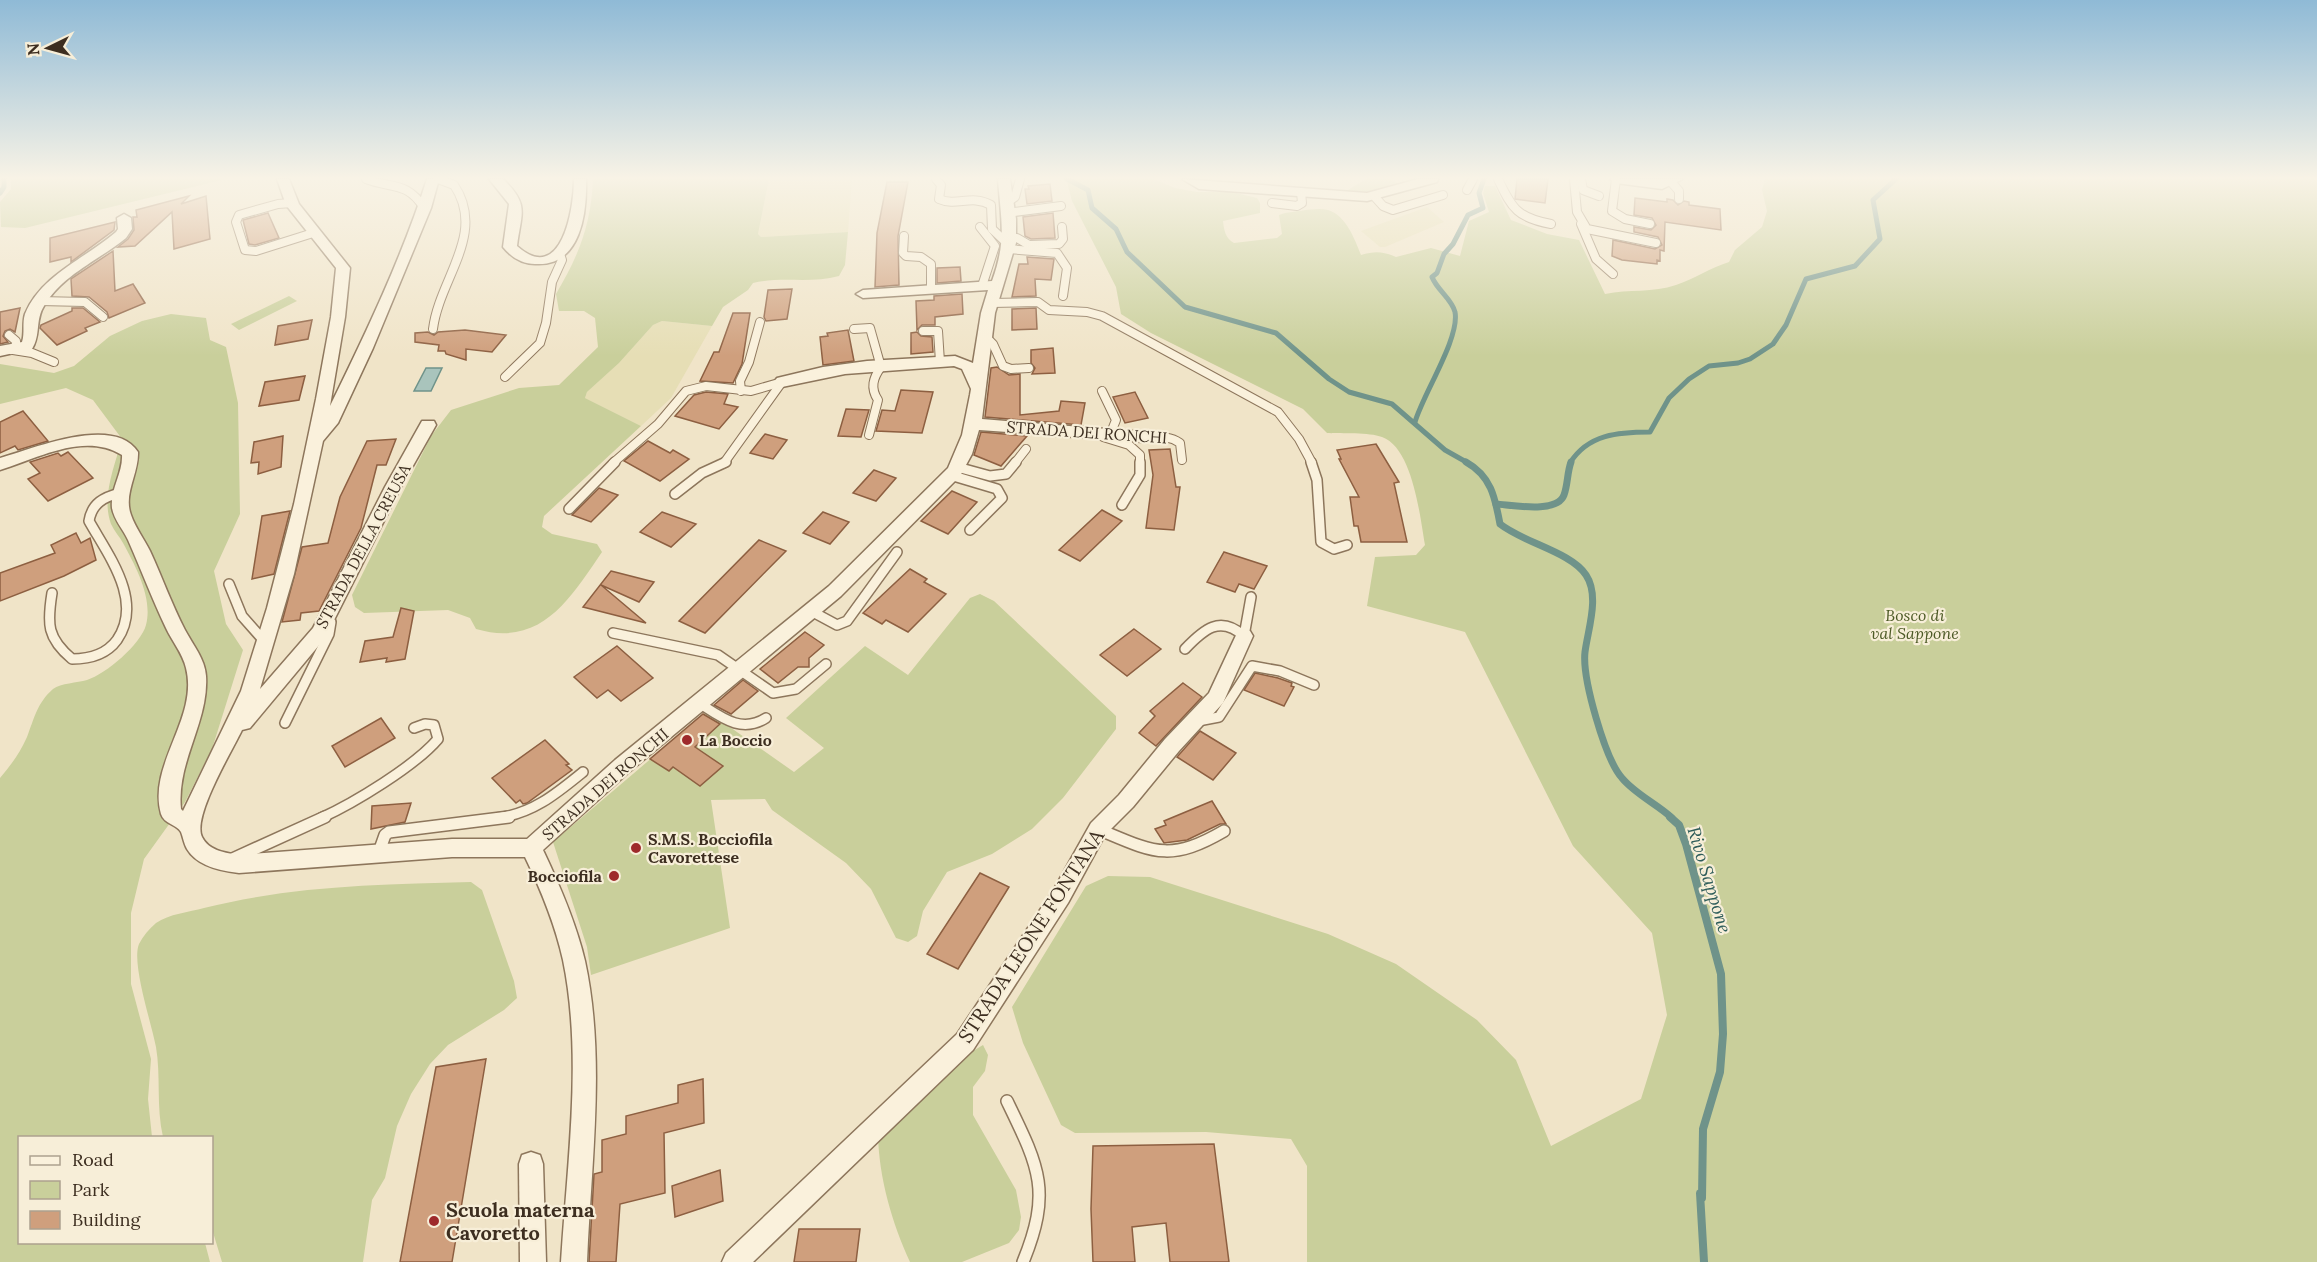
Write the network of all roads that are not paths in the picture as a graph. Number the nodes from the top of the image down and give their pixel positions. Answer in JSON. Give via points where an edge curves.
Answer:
{"nodes":[{"id":1,"x":117,"y":238,"type":"edge"},
{"id":2,"x":241,"y":238,"type":"edge"},
{"id":3,"x":298,"y":238,"type":"edge"},
{"id":4,"x":317,"y":238,"type":"edge"},
{"id":5,"x":412,"y":238,"type":"edge"},
{"id":6,"x":463,"y":238,"type":"edge"},
{"id":7,"x":512,"y":238,"type":"edge"},
{"id":8,"x":570,"y":238,"type":"edge"},
{"id":9,"x":904,"y":238,"type":"edge"},
{"id":10,"x":989,"y":238,"type":"edge"},
{"id":11,"x":1002,"y":238,"type":"edge"},
{"id":12,"x":1008,"y":238,"type":"edge"},
{"id":13,"x":1063,"y":238,"type":"edge"},
{"id":14,"x":1586,"y":238,"type":"edge"},
{"id":15,"x":1630,"y":238,"type":"edge"},
{"id":16,"x":1656,"y":243,"type":"dead end"},
{"id":17,"x":1009,"y":244,"type":"junction"},
{"id":18,"x":560,"y":254,"type":"junction"},
{"id":19,"x":1613,"y":274,"type":"dead end"},
{"id":20,"x":931,"y":289,"type":"junction"},
{"id":21,"x":990,"y":291,"type":"junction"},
{"id":22,"x":863,"y":294,"type":"dead end"},
{"id":23,"x":1064,"y":296,"type":"dead end"},
{"id":24,"x":39,"y":301,"type":"junction"},
{"id":25,"x":103,"y":317,"type":"dead end"},
{"id":26,"x":760,"y":322,"type":"dead end"},
{"id":27,"x":433,"y":329,"type":"dead end"},
{"id":28,"x":854,"y":329,"type":"dead end"},
{"id":29,"x":923,"y":331,"type":"dead end"},
{"id":30,"x":9,"y":335,"type":"dead end"},
{"id":31,"x":984,"y":336,"type":"junction"},
{"id":32,"x":6,"y":351,"type":"edge"},
{"id":33,"x":54,"y":362,"type":"dead end"},
{"id":34,"x":939,"y":362,"type":"junction"},
{"id":35,"x":881,"y":367,"type":"junction"},
{"id":36,"x":1029,"y":368,"type":"dead end"},
{"id":37,"x":505,"y":376,"type":"dead end"},
{"id":38,"x":782,"y":382,"type":"junction"},
{"id":39,"x":977,"y":387,"type":"junction"},
{"id":40,"x":741,"y":391,"type":"junction"},
{"id":41,"x":1102,"y":392,"type":"dead end"},
{"id":42,"x":974,"y":424,"type":"junction"},
{"id":43,"x":428,"y":425,"type":"dead end"},
{"id":44,"x":869,"y":435,"type":"dead end"},
{"id":45,"x":1102,"y":435,"type":"junction"},
{"id":46,"x":1144,"y":437,"type":"joint"},
{"id":47,"x":315,"y":443,"type":"junction"},
{"id":48,"x":1026,"y":450,"type":"dead end"},
{"id":49,"x":1182,"y":460,"type":"dead end"},
{"id":50,"x":0,"y":464,"type":"edge"},
{"id":51,"x":954,"y":471,"type":"junction"},
{"id":52,"x":120,"y":493,"type":"junction"},
{"id":53,"x":675,"y":494,"type":"dead end"},
{"id":54,"x":1122,"y":505,"type":"dead end"},
{"id":55,"x":569,"y":509,"type":"dead end"},
{"id":56,"x":970,"y":530,"type":"dead end"},
{"id":57,"x":1347,"y":545,"type":"dead end"},
{"id":58,"x":897,"y":552,"type":"dead end"},
{"id":59,"x":229,"y":584,"type":"dead end"},
{"id":60,"x":52,"y":593,"type":"dead end"},
{"id":61,"x":1251,"y":597,"type":"dead end"},
{"id":62,"x":811,"y":611,"type":"junction"},
{"id":63,"x":327,"y":619,"type":"junction"},
{"id":64,"x":613,"y":633,"type":"dead end"},
{"id":65,"x":1244,"y":636,"type":"junction"},
{"id":66,"x":266,"y":642,"type":"junction"},
{"id":67,"x":1185,"y":649,"type":"dead end"},
{"id":68,"x":826,"y":664,"type":"dead end"},
{"id":69,"x":738,"y":671,"type":"junction"},
{"id":70,"x":1314,"y":685,"type":"dead end"},
{"id":71,"x":699,"y":703,"type":"junction"},
{"id":72,"x":766,"y":718,"type":"dead end"},
{"id":73,"x":1195,"y":721,"type":"junction"},
{"id":74,"x":285,"y":723,"type":"dead end"},
{"id":75,"x":414,"y":728,"type":"dead end"},
{"id":76,"x":224,"y":747,"type":"junction"},
{"id":77,"x":583,"y":772,"type":"dead end"},
{"id":78,"x":189,"y":826,"type":"junction"},
{"id":79,"x":1098,"y":829,"type":"junction"},
{"id":80,"x":1224,"y":831,"type":"dead end"},
{"id":81,"x":531,"y":848,"type":"junction"},
{"id":82,"x":379,"y":852,"type":"junction"},
{"id":83,"x":224,"y":863,"type":"junction"},
{"id":84,"x":1007,"y":1101,"type":"dead end"},
{"id":85,"x":531,"y":1164,"type":"dead end"},
{"id":86,"x":533,"y":1262,"type":"edge"},
{"id":87,"x":574,"y":1262,"type":"edge"},
{"id":88,"x":735,"y":1262,"type":"edge"},
{"id":89,"x":1023,"y":1262,"type":"edge"}],
"edges":[{"from":1,"to":24,"type":"street","via":[[66,275]]},
{"from":2,"to":3,"type":"lane","via":[[245,250],[256,251]]},
{"from":4,"to":47,"type":"street","name":"STRADA DELLA CREUSA","via":[[343,268]]},
{"from":5,"to":47,"type":"street","name":"STRADA DELLA CREUSA","via":[[366,348],[330,423]]},
{"from":6,"to":27,"type":"lane","via":[[439,300]]},
{"from":7,"to":18,"type":"street","via":[[510,247],[524,258],[535,260]]},
{"from":8,"to":18,"type":"street"},
{"from":9,"to":20,"type":"lane","via":[[906,256],[921,257],[931,264]]},
{"from":10,"to":21,"type":"lane","via":[[995,246]]},
{"from":11,"to":17,"type":"lane"},
{"from":12,"to":17,"type":"street","name":"STRADA DEI RONCHI"},
{"from":13,"to":17,"type":"lane","via":[[1059,244],[1029,245],[1017,238]]},
{"from":14,"to":19,"type":"lane","via":[[1595,261]]},
{"from":15,"to":16,"type":"lane"},
{"from":17,"to":21,"type":"street","name":"STRADA DEI RONCHI"},
{"from":17,"to":23,"type":"lane","via":[[1057,253],[1067,268]]},
{"from":18,"to":37,"type":"lane","via":[[562,260],[552,282],[540,343]]},
{"from":20,"to":21,"type":"street"},
{"from":20,"to":22,"type":"street"},
{"from":21,"to":31,"type":"street","name":"STRADA DEI RONCHI"},
{"from":21,"to":57,"type":"lane","via":[[1038,302],[1049,310],[1102,316],[1264,402],[1289,424],[1311,461],[1317,480],[1321,542],[1333,549]]},
{"from":24,"to":25,"type":"lane","via":[[85,302]]},
{"from":24,"to":32,"type":"street","via":[[30,321],[30,342]]},
{"from":26,"to":40,"type":"lane","via":[[740,381]]},
{"from":28,"to":35,"type":"lane","via":[[870,328]]},
{"from":29,"to":34,"type":"lane","via":[[938,331]]},
{"from":30,"to":32,"type":"lane","via":[[16,345]]},
{"from":31,"to":36,"type":"lane","via":[[993,344],[1003,366]]},
{"from":31,"to":39,"type":"street","name":"STRADA DEI RONCHI"},
{"from":32,"to":33,"type":"lane","via":[[32,352]]},
{"from":34,"to":35,"type":"street"},
{"from":34,"to":39,"type":"street","via":[[955,361],[968,366]]},
{"from":35,"to":38,"type":"street"},
{"from":35,"to":44,"type":"lane","via":[[872,382],[878,400]]},
{"from":38,"to":40,"type":"lane"},
{"from":38,"to":53,"type":"lane","via":[[725,463],[702,473]]},
{"from":39,"to":42,"type":"street","name":"STRADA DEI RONCHI"},
{"from":40,"to":55,"type":"lane","via":[[701,385],[686,391],[658,424],[627,449]]},
{"from":41,"to":45,"type":"lane","via":[[1116,420]]},
{"from":42,"to":45,"type":"street","name":"STRADA DEI RONCHI"},
{"from":42,"to":51,"type":"street","name":"STRADA DEI RONCHI","via":[[966,451]]},
{"from":43,"to":63,"type":"street","name":"STRADA DELLA CREUSA"},
{"from":45,"to":46,"type":"street","name":"STRADA DEI RONCHI"},
{"from":45,"to":54,"type":"lane","via":[[1129,445],[1140,455],[1140,475]]},
{"from":46,"to":49,"type":"lane","name":"STRADA DEI RONCHI","via":[[1175,439],[1180,443]]},
{"from":47,"to":66,"type":"street","name":"STRADA DELLA CREUSA"},
{"from":48,"to":51,"type":"lane","via":[[1006,474]]},
{"from":50,"to":52,"type":"street","via":[[81,440],[109,442],[130,452],[130,469]]},
{"from":51,"to":56,"type":"lane","via":[[997,489],[1002,498]]},
{"from":51,"to":62,"type":"street","name":"STRADA DEI RONCHI","via":[[871,557]]},
{"from":52,"to":60,"type":"lane","via":[[95,504],[89,513],[89,521],[125,594],[126,624],[118,639],[107,650],[89,658],[72,659],[52,641],[48,622]]},
{"from":52,"to":78,"type":"street","via":[[123,516],[193,660],[197,676],[169,804],[171,814]]},
{"from":58,"to":62,"type":"lane","via":[[847,621],[837,625]]},
{"from":59,"to":66,"type":"lane","via":[[235,604],[251,630]]},
{"from":61,"to":65,"type":"lane"},
{"from":62,"to":69,"type":"street","name":"STRADA DEI RONCHI"},
{"from":63,"to":74,"type":"lane","via":[[331,622],[329,634]]},
{"from":63,"to":76,"type":"street","name":"STRADA DELLA CREUSA"},
{"from":64,"to":69,"type":"lane","via":[[718,656]]},
{"from":65,"to":67,"type":"lane","via":[[1236,628],[1218,625],[1202,631]]},
{"from":65,"to":73,"type":"street","name":"STRADA LEONE FONTANA","via":[[1216,698]]},
{"from":66,"to":76,"type":"street","name":"STRADA DELLA CREUSA","via":[[247,699]]},
{"from":68,"to":69,"type":"lane","via":[[802,687],[784,694],[767,690]]},
{"from":69,"to":71,"type":"street","name":"STRADA DEI RONCHI"},
{"from":70,"to":73,"type":"lane","via":[[1280,671],[1252,666],[1219,717]]},
{"from":71,"to":72,"type":"lane","via":[[739,727],[758,725]]},
{"from":71,"to":81,"type":"street","name":"STRADA DEI RONCHI"},
{"from":73,"to":79,"type":"street","name":"STRADA LEONE FONTANA"},
{"from":75,"to":83,"type":"lane","via":[[434,725],[438,739],[346,807]]},
{"from":76,"to":78,"type":"street","name":"STRADA DELLA CREUSA"},
{"from":77,"to":82,"type":"lane","via":[[528,812],[389,832]]},
{"from":78,"to":83,"type":"street","via":[[199,849]]},
{"from":79,"to":80,"type":"lane","via":[[1176,852]]},
{"from":79,"to":88,"type":"street","name":"STRADA LEONE FONTANA","via":[[1054,906],[965,1042]]},
{"from":81,"to":82,"type":"street"},
{"from":81,"to":87,"type":"street","name":"STRADA DEI RONCHI","via":[[564,924],[577,977],[581,1116]]},
{"from":82,"to":83,"type":"street"},
{"from":84,"to":89,"type":"lane","via":[[1038,1165],[1042,1198],[1038,1224]]},
{"from":85,"to":86,"type":"street"}]}
